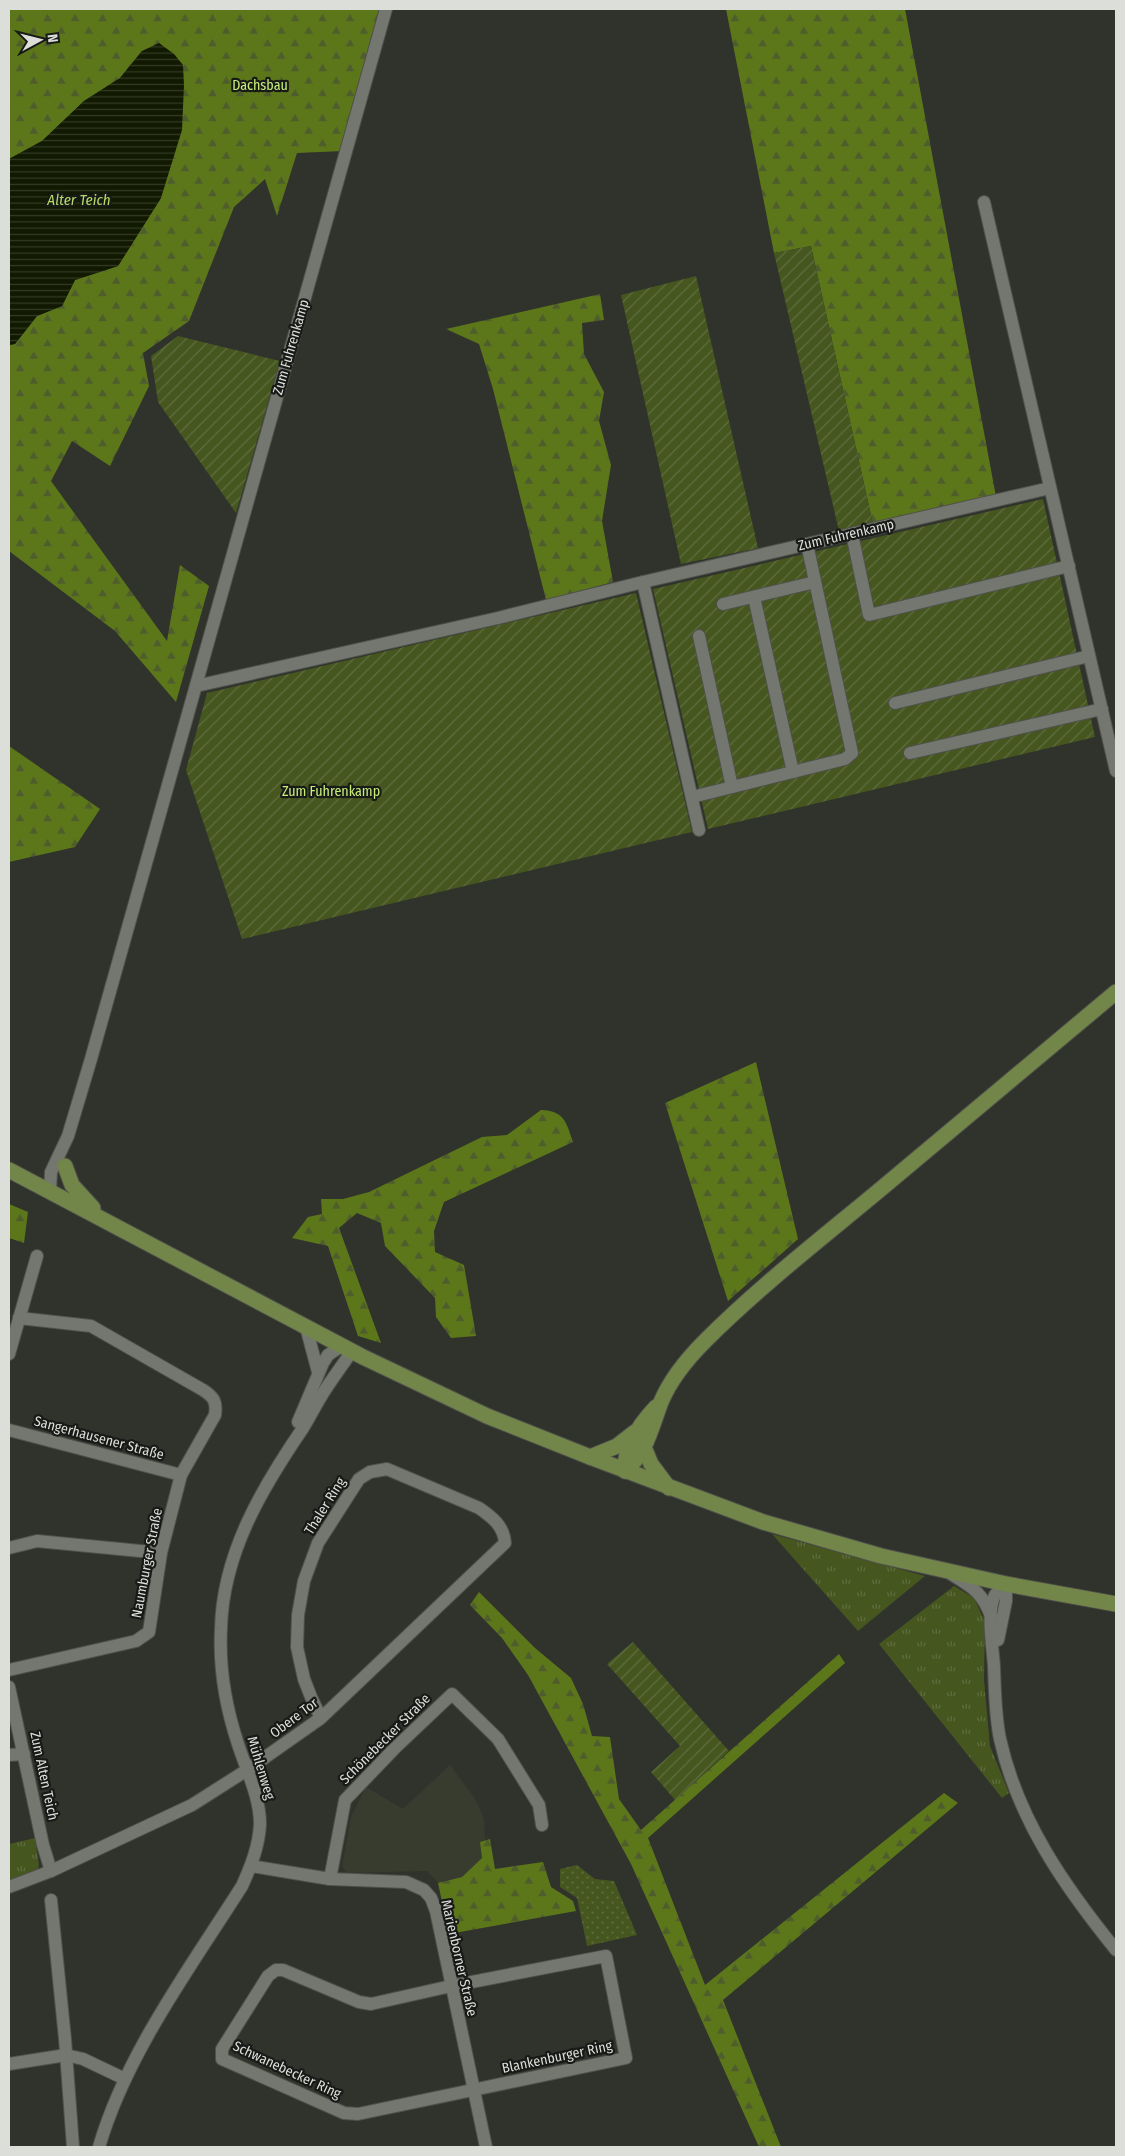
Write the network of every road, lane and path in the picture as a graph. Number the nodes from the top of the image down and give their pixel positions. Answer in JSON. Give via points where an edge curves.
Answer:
{"nodes":[{"id":1,"x":386,"y":9,"type":"edge"},
{"id":2,"x":984,"y":202,"type":"dead end"},
{"id":3,"x":1050,"y":488,"type":"junction"},
{"id":4,"x":852,"y":534,"type":"junction"},
{"id":5,"x":807,"y":544,"type":"junction"},
{"id":6,"x":1068,"y":566,"type":"junction"},
{"id":7,"x":643,"y":582,"type":"junction"},
{"id":8,"x":815,"y":582,"type":"junction"},
{"id":9,"x":754,"y":597,"type":"junction"},
{"id":10,"x":723,"y":604,"type":"dead end"},
{"id":11,"x":699,"y":636,"type":"dead end"},
{"id":12,"x":1089,"y":656,"type":"junction"},
{"id":13,"x":196,"y":686,"type":"junction"},
{"id":14,"x":895,"y":703,"type":"dead end"},
{"id":15,"x":1102,"y":709,"type":"junction"},
{"id":16,"x":910,"y":753,"type":"dead end"},
{"id":17,"x":1116,"y":771,"type":"edge"},
{"id":18,"x":793,"y":772,"type":"junction"},
{"id":19,"x":732,"y":787,"type":"junction"},
{"id":20,"x":692,"y":797,"type":"junction"},
{"id":21,"x":699,"y":830,"type":"dead end"},
{"id":22,"x":1116,"y":992,"type":"edge"},
{"id":23,"x":68,"y":1136,"type":"junction"},
{"id":24,"x":65,"y":1166,"type":"junction"},
{"id":25,"x":9,"y":1170,"type":"edge"},
{"id":26,"x":50,"y":1191,"type":"junction"},
{"id":27,"x":104,"y":1219,"type":"junction"},
{"id":28,"x":37,"y":1256,"type":"dead end"},
{"id":29,"x":19,"y":1318,"type":"junction"},
{"id":30,"x":306,"y":1327,"type":"junction"},
{"id":31,"x":346,"y":1348,"type":"junction"},
{"id":32,"x":9,"y":1354,"type":"edge"},
{"id":33,"x":318,"y":1372,"type":"junction"},
{"id":34,"x":661,"y":1401,"type":"junction"},
{"id":35,"x":9,"y":1430,"type":"edge"},
{"id":36,"x":636,"y":1432,"type":"junction"},
{"id":37,"x":290,"y":1446,"type":"junction"},
{"id":38,"x":644,"y":1447,"type":"junction"},
{"id":39,"x":590,"y":1457,"type":"junction"},
{"id":40,"x":625,"y":1471,"type":"junction"},
{"id":41,"x":181,"y":1475,"type":"junction"},
{"id":42,"x":669,"y":1488,"type":"junction"},
{"id":43,"x":505,"y":1543,"type":"joint"},
{"id":44,"x":9,"y":1548,"type":"edge"},
{"id":45,"x":161,"y":1553,"type":"junction"},
{"id":46,"x":947,"y":1571,"type":"junction"},
{"id":47,"x":1006,"y":1584,"type":"junction"},
{"id":48,"x":1116,"y":1604,"type":"edge"},
{"id":49,"x":991,"y":1618,"type":"junction"},
{"id":50,"x":994,"y":1668,"type":"junction"},
{"id":51,"x":9,"y":1670,"type":"edge"},
{"id":52,"x":9,"y":1687,"type":"edge"},
{"id":53,"x":321,"y":1718,"type":"junction"},
{"id":54,"x":24,"y":1754,"type":"junction"},
{"id":55,"x":9,"y":1756,"type":"edge"},
{"id":56,"x":247,"y":1770,"type":"junction"},
{"id":57,"x":542,"y":1825,"type":"dead end"},
{"id":58,"x":251,"y":1866,"type":"junction"},
{"id":59,"x":51,"y":1871,"type":"junction"},
{"id":60,"x":330,"y":1880,"type":"junction"},
{"id":61,"x":9,"y":1886,"type":"edge"},
{"id":62,"x":51,"y":1900,"type":"dead end"},
{"id":63,"x":1116,"y":1950,"type":"edge"},
{"id":64,"x":451,"y":1986,"type":"junction"},
{"id":65,"x":66,"y":2055,"type":"junction"},
{"id":66,"x":9,"y":2064,"type":"edge"},
{"id":67,"x":125,"y":2079,"type":"junction"},
{"id":68,"x":473,"y":2090,"type":"junction"},
{"id":69,"x":73,"y":2147,"type":"edge"},
{"id":70,"x":99,"y":2147,"type":"edge"},
{"id":71,"x":486,"y":2147,"type":"edge"}],
"edges":[{"from":1,"to":13,"type":"street","name":"Zum Fuhrenkamp"},
{"from":2,"to":3,"type":"street"},
{"from":3,"to":4,"type":"street","name":"Zum Fuhrenkamp"},
{"from":3,"to":6,"type":"street"},
{"from":4,"to":5,"type":"street","name":"Zum Fuhrenkamp"},
{"from":4,"to":6,"type":"street","via":[[869,615]]},
{"from":5,"to":7,"type":"street","name":"Zum Fuhrenkamp"},
{"from":5,"to":8,"type":"street"},
{"from":6,"to":12,"type":"street"},
{"from":7,"to":13,"type":"street","name":"Zum Fuhrenkamp"},
{"from":7,"to":20,"type":"street"},
{"from":8,"to":9,"type":"street"},
{"from":8,"to":18,"type":"street","via":[[852,753],[845,759]]},
{"from":9,"to":10,"type":"street"},
{"from":9,"to":18,"type":"street"},
{"from":11,"to":19,"type":"street"},
{"from":12,"to":14,"type":"street"},
{"from":12,"to":15,"type":"street"},
{"from":13,"to":23,"type":"street","name":"Zum Fuhrenkamp"},
{"from":15,"to":16,"type":"street"},
{"from":15,"to":17,"type":"street"},
{"from":18,"to":19,"type":"street"},
{"from":19,"to":20,"type":"street"},
{"from":20,"to":21,"type":"street"},
{"from":22,"to":34,"type":"main road","via":[[739,1309],[676,1372]]},
{"from":23,"to":24,"type":"street","name":"Zum Fuhrenkamp"},
{"from":23,"to":26,"type":"street","name":"Zum Fuhrenkamp","via":[[51,1172]]},
{"from":24,"to":26,"type":"street","name":"Zum Fuhrenkamp","via":[[60,1180]]},
{"from":24,"to":27,"type":"main road","name":"Zum Fuhrenkamp","via":[[74,1188]]},
{"from":25,"to":26,"type":"main road"},
{"from":26,"to":27,"type":"main road"},
{"from":27,"to":30,"type":"main road"},
{"from":28,"to":29,"type":"street"},
{"from":29,"to":32,"type":"street"},
{"from":29,"to":41,"type":"street","name":"Naumburger Straße","via":[[91,1326],[213,1396],[215,1415]]},
{"from":30,"to":31,"type":"main road"},
{"from":30,"to":33,"type":"street"},
{"from":31,"to":33,"type":"street","name":"Mühlenweg","via":[[328,1355]]},
{"from":31,"to":37,"type":"street","name":"Mühlenweg"},
{"from":31,"to":39,"type":"main road","via":[[487,1416]]},
{"from":33,"to":37,"type":"street","name":"Mühlenweg"},
{"from":34,"to":36,"type":"main road"},
{"from":34,"to":38,"type":"main road"},
{"from":35,"to":41,"type":"street","name":"Sangerhausener Straße"},
{"from":36,"to":39,"type":"main road","via":[[617,1446]]},
{"from":36,"to":40,"type":"main road","via":[[624,1458]]},
{"from":37,"to":56,"type":"street","name":"Mühlenweg","via":[[260,1496],[239,1541],[224,1595],[221,1628],[223,1672],[232,1722]]},
{"from":38,"to":40,"type":"main road"},
{"from":38,"to":42,"type":"main road","via":[[651,1464]]},
{"from":39,"to":40,"type":"main road"},
{"from":40,"to":42,"type":"main road"},
{"from":41,"to":45,"type":"street","name":"Naumburger Straße"},
{"from":42,"to":46,"type":"main road","via":[[763,1522]]},
{"from":43,"to":53,"type":"street","name":"Obere Tor"},
{"from":43,"to":53,"type":"street","name":"Thaler Ring","via":[[501,1528],[480,1508],[387,1469],[370,1472],[359,1479],[318,1543],[304,1581],[300,1606],[298,1646],[310,1697]]},
{"from":44,"to":45,"type":"street","via":[[37,1541]]},
{"from":45,"to":51,"type":"street","name":"Naumburger Straße","via":[[152,1621],[149,1632],[143,1637],[136,1642]]},
{"from":46,"to":47,"type":"main road"},
{"from":46,"to":49,"type":"street","via":[[978,1592],[986,1602]]},
{"from":47,"to":48,"type":"main road"},
{"from":47,"to":49,"type":"street","via":[[995,1595]]},
{"from":47,"to":50,"type":"street"},
{"from":49,"to":50,"type":"street"},
{"from":50,"to":63,"type":"street","via":[[1000,1739],[1019,1799],[1052,1864]]},
{"from":52,"to":54,"type":"street","name":"Zum Alten Teich"},
{"from":53,"to":56,"type":"street","name":"Obere Tor"},
{"from":54,"to":55,"type":"street"},
{"from":54,"to":59,"type":"street","name":"Zum Alten Teich"},
{"from":56,"to":58,"type":"street","name":"Mühlenweg","via":[[260,1822]]},
{"from":56,"to":59,"type":"street","name":"Obere Tor","via":[[192,1805]]},
{"from":57,"to":60,"type":"street","name":"Schönebecker Straße","via":[[539,1805],[498,1739],[452,1694],[345,1800]]},
{"from":58,"to":60,"type":"street","name":"Marienborner Straße"},
{"from":58,"to":67,"type":"street","name":"Mühlenweg"},
{"from":59,"to":61,"type":"street","name":"Obere Tor"},
{"from":60,"to":64,"type":"street","name":"Marienborner Straße","via":[[406,1882],[424,1890],[436,1911]]},
{"from":62,"to":65,"type":"street"},
{"from":64,"to":68,"type":"street","name":"Marienborner Straße"},
{"from":64,"to":68,"type":"street","name":"Blankenburger Ring","via":[[606,1956],[626,2058]]},
{"from":64,"to":68,"type":"street","name":"Schwanebecker Ring","via":[[371,2004],[276,1970],[268,1976],[222,2049],[222,2058],[344,2113],[358,2114]]},
{"from":65,"to":66,"type":"street"},
{"from":65,"to":67,"type":"street","via":[[83,2059]]},
{"from":65,"to":69,"type":"street"},
{"from":67,"to":70,"type":"street","name":"Mühlenweg"},
{"from":68,"to":71,"type":"street","name":"Marienborner Straße"}]}
